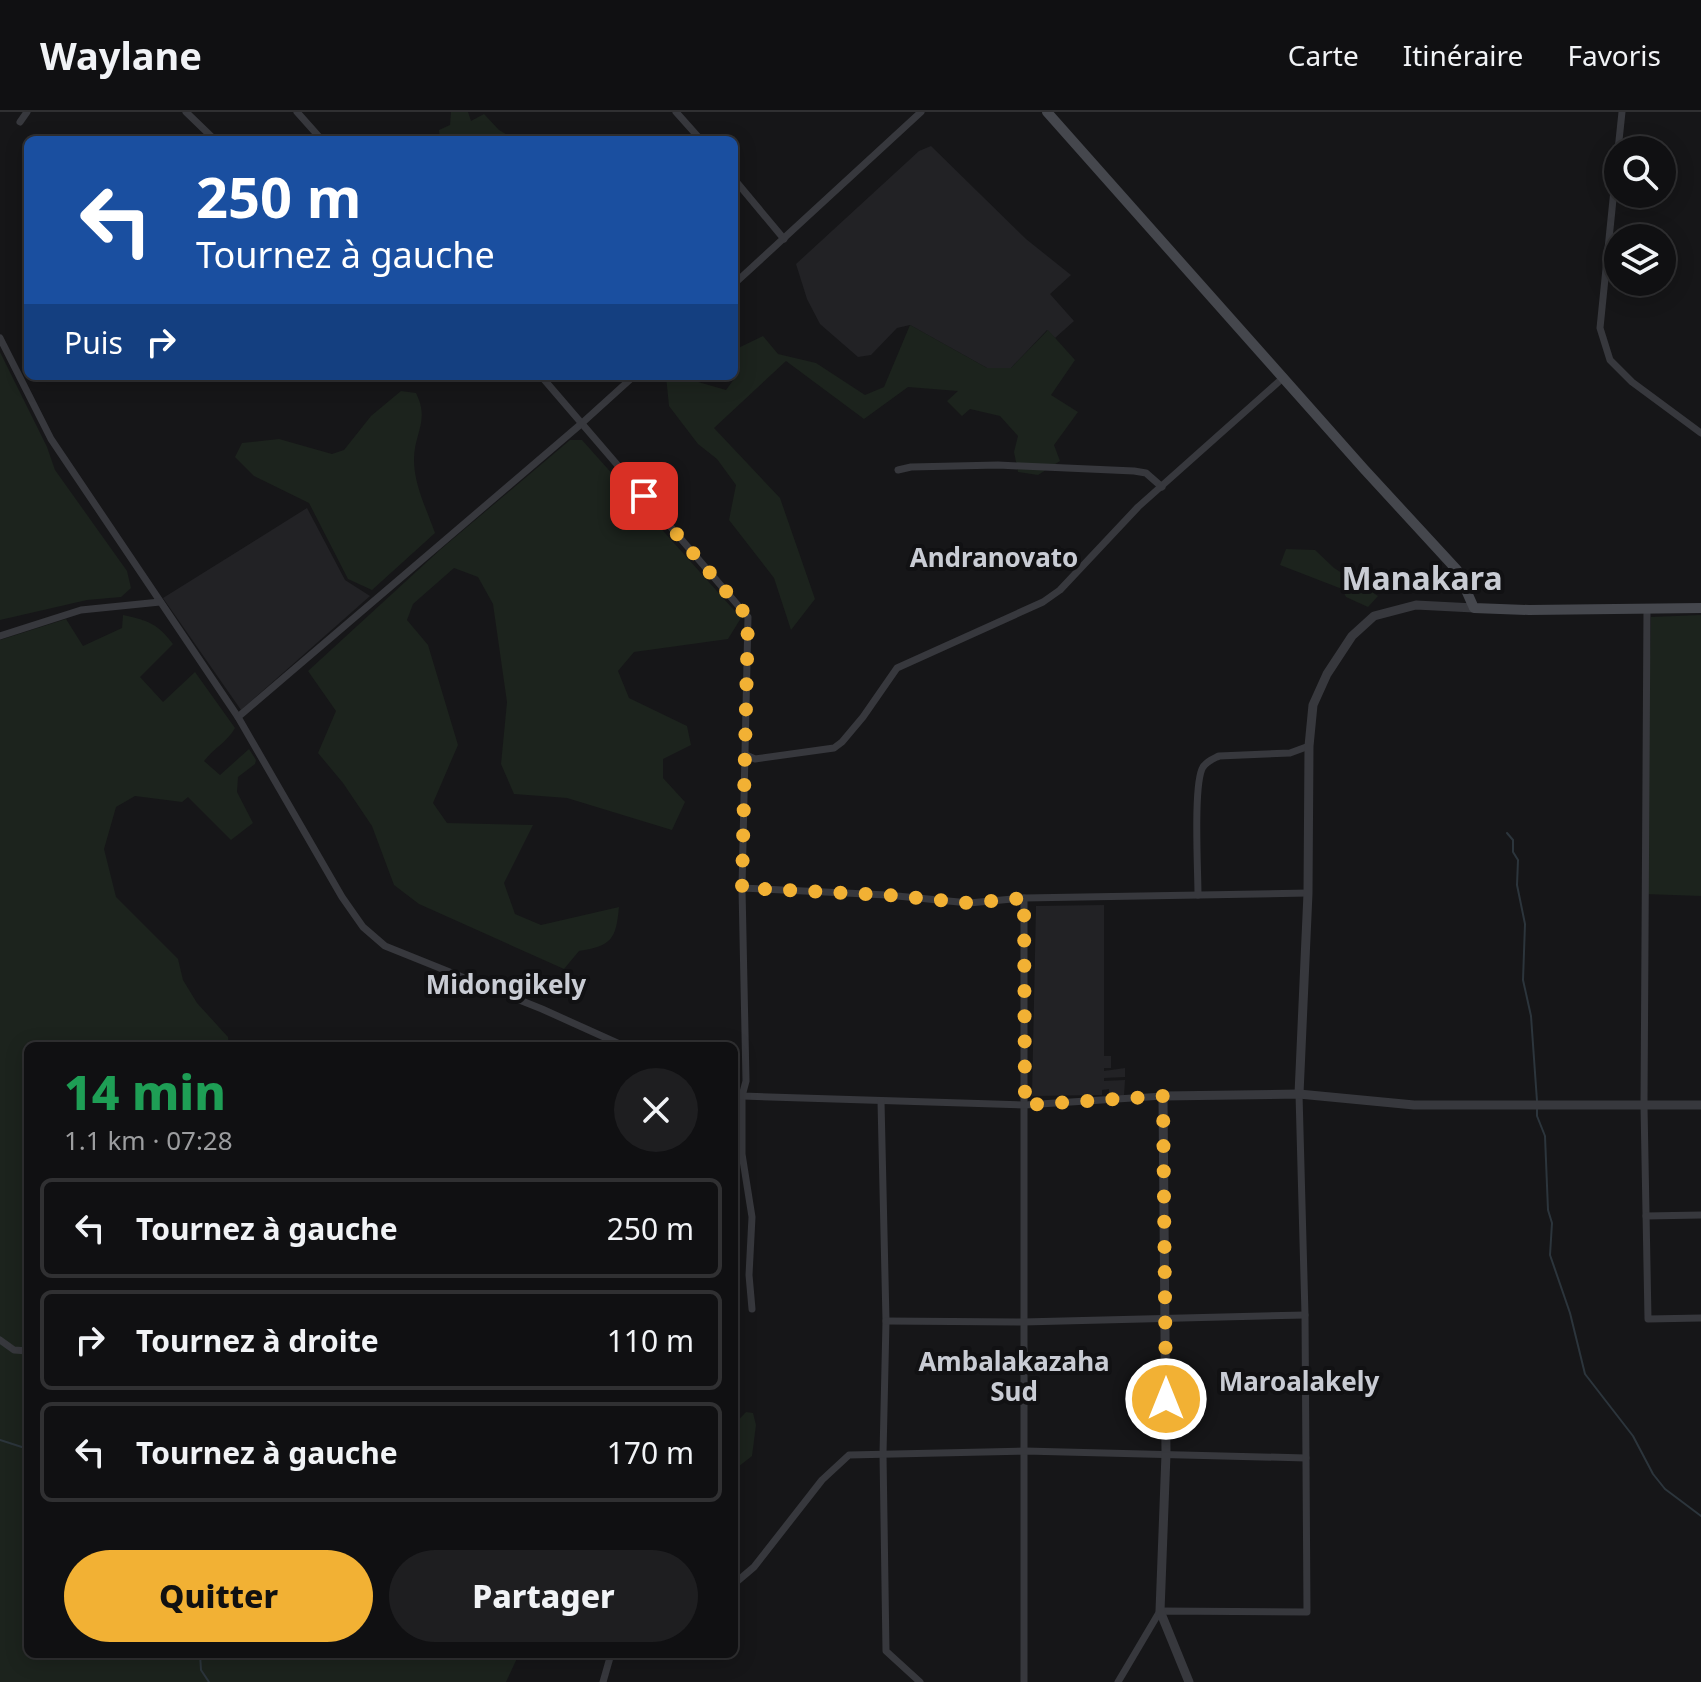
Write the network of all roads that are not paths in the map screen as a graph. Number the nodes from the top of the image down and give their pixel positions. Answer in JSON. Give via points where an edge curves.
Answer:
{"nodes":[{"id":1,"x":27,"y":112,"type":"edge"},
{"id":2,"x":186,"y":112,"type":"edge"},
{"id":3,"x":297,"y":112,"type":"edge"},
{"id":4,"x":676,"y":112,"type":"edge"},
{"id":5,"x":921,"y":112,"type":"edge"},
{"id":6,"x":1047,"y":112,"type":"edge"},
{"id":7,"x":1622,"y":112,"type":"edge"},
{"id":8,"x":20,"y":122,"type":"dead end"},
{"id":9,"x":211,"y":136,"type":"edge"},
{"id":10,"x":318,"y":136,"type":"edge"},
{"id":11,"x":697,"y":136,"type":"edge"},
{"id":12,"x":1619,"y":136,"type":"edge"},
{"id":13,"x":738,"y":184,"type":"edge"},
{"id":14,"x":1612,"y":208,"type":"edge"},
{"id":15,"x":784,"y":239,"type":"junction"},
{"id":16,"x":738,"y":280,"type":"edge"},
{"id":17,"x":0,"y":338,"type":"edge"},
{"id":18,"x":1284,"y":377,"type":"junction"},
{"id":19,"x":544,"y":380,"type":"edge"},
{"id":20,"x":630,"y":380,"type":"edge"},
{"id":21,"x":581,"y":424,"type":"junction"},
{"id":22,"x":1701,"y":433,"type":"edge"},
{"id":23,"x":898,"y":470,"type":"dead end"},
{"id":24,"x":1162,"y":487,"type":"junction"},
{"id":25,"x":160,"y":602,"type":"junction"},
{"id":26,"x":1474,"y":608,"type":"junction"},
{"id":27,"x":1647,"y":608,"type":"junction"},
{"id":28,"x":1701,"y":608,"type":"edge"},
{"id":29,"x":0,"y":636,"type":"edge"},
{"id":30,"x":238,"y":717,"type":"junction"},
{"id":31,"x":1309,"y":746,"type":"junction"},
{"id":32,"x":746,"y":755,"type":"junction"},
{"id":33,"x":742,"y":888,"type":"junction"},
{"id":34,"x":1308,"y":893,"type":"junction"},
{"id":35,"x":1198,"y":895,"type":"junction"},
{"id":36,"x":1024,"y":898,"type":"junction"},
{"id":37,"x":615,"y":1042,"type":"edge"},
{"id":38,"x":1299,"y":1094,"type":"junction"},
{"id":39,"x":738,"y":1095,"type":"edge"},
{"id":40,"x":1163,"y":1096,"type":"junction"},
{"id":41,"x":881,"y":1101,"type":"junction"},
{"id":42,"x":1025,"y":1105,"type":"junction"},
{"id":43,"x":1701,"y":1105,"type":"edge"},
{"id":44,"x":1644,"y":1106,"type":"junction"},
{"id":45,"x":1701,"y":1215,"type":"edge"},
{"id":46,"x":1646,"y":1216,"type":"junction"},
{"id":47,"x":752,"y":1309,"type":"dead end"},
{"id":48,"x":1305,"y":1315,"type":"junction"},
{"id":49,"x":1166,"y":1317,"type":"junction"},
{"id":50,"x":1701,"y":1318,"type":"edge"},
{"id":51,"x":886,"y":1321,"type":"junction"},
{"id":52,"x":1023,"y":1322,"type":"junction"},
{"id":53,"x":0,"y":1340,"type":"edge"},
{"id":54,"x":24,"y":1351,"type":"edge"},
{"id":55,"x":1025,"y":1451,"type":"junction"},
{"id":56,"x":883,"y":1454,"type":"junction"},
{"id":57,"x":1166,"y":1454,"type":"junction"},
{"id":58,"x":1306,"y":1458,"type":"junction"},
{"id":59,"x":738,"y":1581,"type":"edge"},
{"id":60,"x":1160,"y":1611,"type":"junction"},
{"id":61,"x":610,"y":1658,"type":"edge"},
{"id":62,"x":603,"y":1682,"type":"edge"},
{"id":63,"x":920,"y":1682,"type":"edge"},
{"id":64,"x":1024,"y":1682,"type":"edge"},
{"id":65,"x":1118,"y":1682,"type":"edge"},
{"id":66,"x":1189,"y":1682,"type":"edge"}],
"edges":[{"from":1,"to":8,"type":"street"},
{"from":2,"to":9,"type":"street"},
{"from":3,"to":10,"type":"street"},
{"from":4,"to":11,"type":"street"},
{"from":5,"to":15,"type":"street"},
{"from":6,"to":18,"type":"main road"},
{"from":7,"to":12,"type":"street"},
{"from":13,"to":15,"type":"street"},
{"from":14,"to":22,"type":"street","via":[[1600,328],[1610,360]]},
{"from":15,"to":16,"type":"street"},
{"from":17,"to":25,"type":"street","via":[[51,439]]},
{"from":18,"to":24,"type":"street"},
{"from":18,"to":26,"type":"main road","via":[[1457,570]]},
{"from":19,"to":21,"type":"street"},
{"from":20,"to":21,"type":"street"},
{"from":21,"to":30,"type":"street"},
{"from":21,"to":32,"type":"street","via":[[748,617]]},
{"from":23,"to":24,"type":"street","via":[[998,465],[1134,471],[1146,473]]},
{"from":24,"to":32,"type":"street","via":[[1043,602],[897,668],[834,748],[755,759]]},
{"from":25,"to":29,"type":"street","via":[[81,610]]},
{"from":25,"to":30,"type":"street"},
{"from":26,"to":27,"type":"main road"},
{"from":26,"to":31,"type":"street","via":[[1416,605],[1374,616],[1352,636],[1327,674],[1313,705]]},
{"from":27,"to":28,"type":"main road"},
{"from":27,"to":44,"type":"street"},
{"from":30,"to":37,"type":"street","via":[[342,897],[363,927],[385,946]]},
{"from":31,"to":34,"type":"street"},
{"from":31,"to":35,"type":"street","via":[[1290,753],[1219,756],[1201,769]]},
{"from":32,"to":33,"type":"street"},
{"from":33,"to":36,"type":"street","via":[[969,903]]},
{"from":33,"to":39,"type":"street","via":[[746,1081]]},
{"from":34,"to":35,"type":"street"},
{"from":34,"to":38,"type":"street"},
{"from":35,"to":36,"type":"street"},
{"from":36,"to":42,"type":"street"},
{"from":38,"to":40,"type":"street"},
{"from":38,"to":44,"type":"street","via":[[1414,1105]]},
{"from":38,"to":48,"type":"street"},
{"from":39,"to":41,"type":"street"},
{"from":39,"to":47,"type":"street","via":[[752,1217]]},
{"from":40,"to":42,"type":"street"},
{"from":40,"to":49,"type":"street"},
{"from":41,"to":42,"type":"street"},
{"from":41,"to":51,"type":"street"},
{"from":42,"to":52,"type":"street"},
{"from":43,"to":44,"type":"street"},
{"from":44,"to":46,"type":"street"},
{"from":45,"to":46,"type":"street"},
{"from":46,"to":50,"type":"street","via":[[1648,1319]]},
{"from":48,"to":49,"type":"street"},
{"from":48,"to":58,"type":"street"},
{"from":49,"to":52,"type":"street"},
{"from":49,"to":57,"type":"street"},
{"from":51,"to":52,"type":"street"},
{"from":51,"to":56,"type":"street"},
{"from":52,"to":55,"type":"street"},
{"from":53,"to":54,"type":"street"},
{"from":55,"to":56,"type":"street"},
{"from":55,"to":57,"type":"street"},
{"from":55,"to":64,"type":"street"},
{"from":56,"to":59,"type":"street","via":[[849,1455]]},
{"from":56,"to":63,"type":"street","via":[[886,1651]]},
{"from":57,"to":58,"type":"street"},
{"from":57,"to":60,"type":"street"},
{"from":58,"to":60,"type":"street","via":[[1307,1612]]},
{"from":60,"to":65,"type":"street"},
{"from":60,"to":66,"type":"street"},
{"from":61,"to":62,"type":"street"}]}
